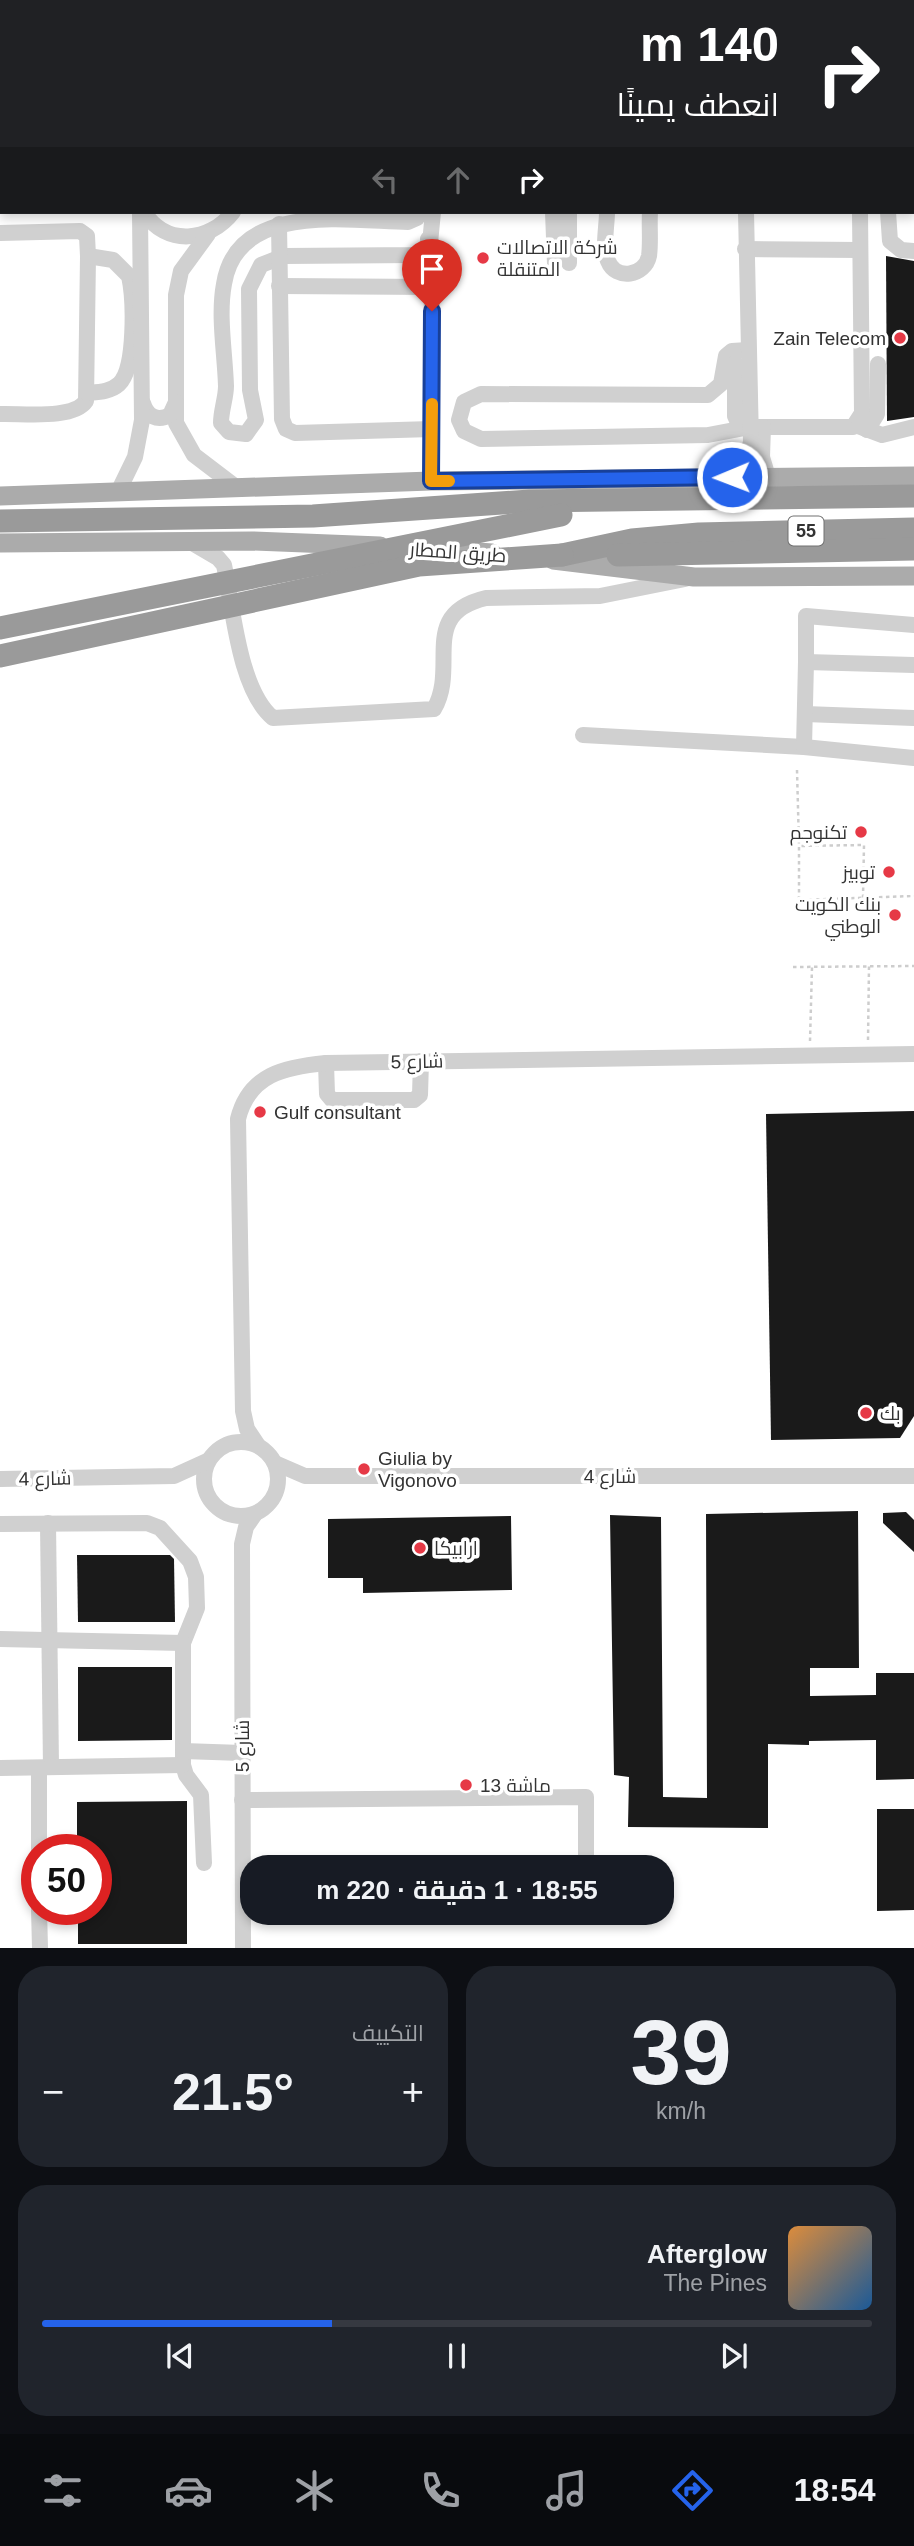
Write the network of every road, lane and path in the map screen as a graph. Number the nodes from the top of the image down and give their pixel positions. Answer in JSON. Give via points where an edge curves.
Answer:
{"nodes":[{"id":1,"x":142,"y":214,"type":"edge"},
{"id":2,"x":144,"y":214,"type":"edge"},
{"id":3,"x":433,"y":214,"type":"edge"},
{"id":4,"x":553,"y":214,"type":"edge"},
{"id":5,"x":569,"y":214,"type":"edge"},
{"id":6,"x":607,"y":214,"type":"edge"},
{"id":7,"x":650,"y":214,"type":"edge"},
{"id":8,"x":746,"y":214,"type":"edge"},
{"id":9,"x":860,"y":214,"type":"edge"},
{"id":10,"x":888,"y":214,"type":"edge"},
{"id":11,"x":419,"y":215,"type":"edge"},
{"id":12,"x":229,"y":217,"type":"edge"},
{"id":13,"x":279,"y":224,"type":"junction"},
{"id":14,"x":0,"y":233,"type":"edge"},
{"id":15,"x":208,"y":234,"type":"junction"},
{"id":16,"x":430,"y":243,"type":"junction"},
{"id":17,"x":745,"y":249,"type":"junction"},
{"id":18,"x":860,"y":250,"type":"junction"},
{"id":19,"x":914,"y":251,"type":"edge"},
{"id":20,"x":88,"y":256,"type":"junction"},
{"id":21,"x":279,"y":256,"type":"junction"},
{"id":22,"x":279,"y":286,"type":"junction"},
{"id":23,"x":432,"y":287,"type":"junction"},
{"id":24,"x":136,"y":324,"type":"junction"},
{"id":25,"x":748,"y":350,"type":"junction"},
{"id":26,"x":735,"y":363,"type":"dead end"},
{"id":27,"x":877,"y":364,"type":"dead end"},
{"id":28,"x":87,"y":393,"type":"junction"},
{"id":29,"x":176,"y":401,"type":"junction"},
{"id":30,"x":143,"y":402,"type":"junction"},
{"id":31,"x":0,"y":414,"type":"edge"},
{"id":32,"x":751,"y":427,"type":"junction"},
{"id":33,"x":861,"y":427,"type":"junction"},
{"id":34,"x":914,"y":427,"type":"edge"},
{"id":35,"x":432,"y":429,"type":"junction"},
{"id":36,"x":914,"y":476,"type":"edge"},
{"id":37,"x":732,"y":477,"type":"junction"},
{"id":38,"x":768,"y":477,"type":"junction"},
{"id":39,"x":431,"y":481,"type":"junction"},
{"id":40,"x":236,"y":487,"type":"junction"},
{"id":41,"x":119,"y":490,"type":"junction"},
{"id":42,"x":0,"y":496,"type":"edge"},
{"id":43,"x":914,"y":496,"type":"edge"},
{"id":44,"x":695,"y":499,"type":"junction"},
{"id":45,"x":0,"y":521,"type":"edge"},
{"id":46,"x":914,"y":529,"type":"edge"},
{"id":47,"x":187,"y":540,"type":"junction"},
{"id":48,"x":0,"y":542,"type":"edge"},
{"id":49,"x":914,"y":549,"type":"edge"},
{"id":50,"x":562,"y":555,"type":"junction"},
{"id":51,"x":914,"y":576,"type":"edge"},
{"id":52,"x":694,"y":577,"type":"junction"},
{"id":53,"x":885,"y":577,"type":"junction"},
{"id":54,"x":914,"y":584,"type":"edge"},
{"id":55,"x":914,"y":625,"type":"edge"},
{"id":56,"x":0,"y":628,"type":"edge"},
{"id":57,"x":0,"y":656,"type":"edge"},
{"id":58,"x":806,"y":662,"type":"junction"},
{"id":59,"x":914,"y":665,"type":"edge"},
{"id":60,"x":805,"y":714,"type":"junction"},
{"id":61,"x":914,"y":718,"type":"edge"},
{"id":62,"x":583,"y":735,"type":"dead end"},
{"id":63,"x":804,"y":747,"type":"junction"},
{"id":64,"x":914,"y":758,"type":"edge"},
{"id":65,"x":797,"y":770,"type":"dead end"},
{"id":66,"x":799,"y":846,"type":"junction"},
{"id":67,"x":914,"y":896,"type":"edge"},
{"id":68,"x":863,"y":898,"type":"junction"},
{"id":69,"x":869,"y":966,"type":"junction"},
{"id":70,"x":914,"y":966,"type":"edge"},
{"id":71,"x":793,"y":967,"type":"dead end"},
{"id":72,"x":813,"y":967,"type":"junction"},
{"id":73,"x":810,"y":1053,"type":"junction"},
{"id":74,"x":867,"y":1053,"type":"junction"},
{"id":75,"x":914,"y":1054,"type":"edge"},
{"id":76,"x":421,"y":1061,"type":"junction"},
{"id":77,"x":326,"y":1063,"type":"junction"},
{"id":78,"x":243,"y":1411,"type":"junction"},
{"id":79,"x":226,"y":1444,"type":"junction"},
{"id":80,"x":257,"y":1444,"type":"junction"},
{"id":81,"x":207,"y":1461,"type":"junction"},
{"id":82,"x":275,"y":1463,"type":"junction"},
{"id":83,"x":174,"y":1476,"type":"junction"},
{"id":84,"x":305,"y":1476,"type":"junction"},
{"id":85,"x":914,"y":1476,"type":"edge"},
{"id":86,"x":0,"y":1479,"type":"edge"},
{"id":87,"x":205,"y":1491,"type":"junction"},
{"id":88,"x":275,"y":1494,"type":"junction"},
{"id":89,"x":224,"y":1513,"type":"junction"},
{"id":90,"x":255,"y":1514,"type":"junction"},
{"id":91,"x":48,"y":1523,"type":"junction"},
{"id":92,"x":0,"y":1524,"type":"edge"},
{"id":93,"x":242,"y":1544,"type":"junction"},
{"id":94,"x":0,"y":1639,"type":"edge"},
{"id":95,"x":49,"y":1640,"type":"junction"},
{"id":96,"x":183,"y":1643,"type":"junction"},
{"id":97,"x":242,"y":1753,"type":"junction"},
{"id":98,"x":183,"y":1758,"type":"junction"},
{"id":99,"x":45,"y":1767,"type":"junction"},
{"id":100,"x":0,"y":1768,"type":"edge"},
{"id":101,"x":242,"y":1800,"type":"junction"},
{"id":102,"x":40,"y":1834,"type":"edge"},
{"id":103,"x":246,"y":1855,"type":"edge"},
{"id":104,"x":586,"y":1855,"type":"edge"},
{"id":105,"x":204,"y":1863,"type":"dead end"},
{"id":106,"x":39,"y":1925,"type":"edge"},
{"id":107,"x":244,"y":1925,"type":"edge"},
{"id":108,"x":40,"y":1948,"type":"edge"},
{"id":109,"x":243,"y":1948,"type":"edge"}],
"edges":[{"from":1,"to":24,"type":"street"},
{"from":2,"to":15,"type":"street","via":[[167,233]]},
{"from":3,"to":16,"type":"street"},
{"from":4,"to":5,"type":"street","via":[[562,263]]},
{"from":6,"to":7,"type":"street","via":[[607,260],[616,271],[630,274],[642,268],[649,256]]},
{"from":8,"to":17,"type":"street"},
{"from":9,"to":18,"type":"street"},
{"from":10,"to":19,"type":"street","via":[[890,240],[901,250]]},
{"from":11,"to":13,"type":"street","via":[[408,222],[300,220]]},
{"from":11,"to":16,"type":"street"},
{"from":12,"to":15,"type":"street"},
{"from":13,"to":21,"type":"street"},
{"from":13,"to":21,"type":"street","via":[[244,245],[224,281],[226,389],[221,423],[234,435],[251,430],[256,420],[250,390],[251,282],[261,265]]},
{"from":14,"to":20,"type":"street","via":[[80,231],[87,236]]},
{"from":15,"to":29,"type":"street","via":[[181,271],[176,295]]},
{"from":16,"to":21,"type":"street","via":[[425,251],[412,256]]},
{"from":16,"to":23,"type":"street"},
{"from":17,"to":18,"type":"street"},
{"from":17,"to":25,"type":"street"},
{"from":18,"to":33,"type":"street"},
{"from":20,"to":24,"type":"street","via":[[113,260],[125,270]]},
{"from":20,"to":28,"type":"street"},
{"from":21,"to":22,"type":"street"},
{"from":22,"to":23,"type":"street"},
{"from":22,"to":35,"type":"street","via":[[285,429],[295,433]]},
{"from":23,"to":35,"type":"street"},
{"from":24,"to":28,"type":"street","via":[[130,365],[123,379],[106,391]]},
{"from":24,"to":30,"type":"street"},
{"from":25,"to":32,"type":"street"},
{"from":25,"to":32,"type":"street","via":[[726,356],[721,384],[708,396],[481,394],[469,398],[459,413],[464,431],[481,439],[708,435]]},
{"from":26,"to":32,"type":"street","via":[[735,416]]},
{"from":27,"to":33,"type":"street","via":[[877,414]]},
{"from":28,"to":31,"type":"street","via":[[75,411]]},
{"from":29,"to":30,"type":"street","via":[[170,415],[160,419],[150,414]]},
{"from":29,"to":40,"type":"street","via":[[176,423],[188,447]]},
{"from":30,"to":41,"type":"street","via":[[135,457]]},
{"from":32,"to":33,"type":"street"},
{"from":32,"to":37,"type":"street","via":[[750,449]]},
{"from":32,"to":38,"type":"street"},
{"from":33,"to":34,"type":"street","via":[[882,435]]},
{"from":35,"to":39,"type":"street"},
{"from":36,"to":38,"type":"main road"},
{"from":37,"to":38,"type":"main road"},
{"from":37,"to":39,"type":"main road"},
{"from":39,"to":40,"type":"main road"},
{"from":40,"to":41,"type":"main road"},
{"from":41,"to":42,"type":"main road"},
{"from":43,"to":44,"type":"highway","number":"55"},
{"from":44,"to":45,"type":"highway","via":[[530,501],[313,516]]},
{"from":44,"to":56,"type":"highway","bridge":true,"via":[[561,515]]},
{"from":46,"to":50,"type":"highway","number":"55","via":[[699,534],[632,540]]},
{"from":47,"to":48,"type":"main road","name":"طريق المطار"},
{"from":47,"to":52,"type":"main road","name":"طريق المطار","via":[[471,551]]},
{"from":47,"to":52,"type":"street","via":[[224,565],[247,672],[260,707],[273,718],[434,709],[443,687],[444,631],[453,614],[468,602],[600,596]]},
{"from":49,"to":50,"type":"highway"},
{"from":50,"to":57,"type":"highway","bridge":true,"via":[[419,565]]},
{"from":51,"to":53,"type":"main road","name":"طريق المطار"},
{"from":52,"to":53,"type":"main road","name":"طريق المطار"},
{"from":53,"to":54,"type":"street"},
{"from":55,"to":58,"type":"street","via":[[806,616]]},
{"from":58,"to":59,"type":"street"},
{"from":58,"to":60,"type":"street"},
{"from":60,"to":61,"type":"street"},
{"from":60,"to":63,"type":"street"},
{"from":62,"to":63,"type":"street"},
{"from":63,"to":64,"type":"street"},
{"from":65,"to":66,"type":"path"},
{"from":66,"to":68,"type":"path","via":[[864,845]]},
{"from":66,"to":68,"type":"path","via":[[799,900]]},
{"from":67,"to":68,"type":"path"},
{"from":69,"to":70,"type":"path"},
{"from":69,"to":72,"type":"path"},
{"from":69,"to":74,"type":"path"},
{"from":71,"to":72,"type":"path"},
{"from":72,"to":73,"type":"path"},
{"from":73,"to":74,"type":"street","name":"شارع 5"},
{"from":73,"to":76,"type":"street","name":"شارع 5"},
{"from":74,"to":75,"type":"street","name":"شارع 5"},
{"from":76,"to":77,"type":"street","name":"شارع 5"},
{"from":76,"to":77,"type":"street","via":[[421,1095],[414,1100],[332,1100],[327,1094]]},
{"from":77,"to":78,"type":"street","name":"شارع 5","via":[[265,1077],[246,1097],[238,1119]]},
{"from":78,"to":79,"type":"street","name":"شارع 5"},
{"from":78,"to":80,"type":"street","name":"شارع 5"},
{"from":79,"to":80,"type":"street"},
{"from":79,"to":81,"type":"street"},
{"from":80,"to":82,"type":"street"},
{"from":81,"to":83,"type":"street","name":"شارع 4"},
{"from":81,"to":87,"type":"street"},
{"from":82,"to":84,"type":"street","name":"شارع 4"},
{"from":82,"to":88,"type":"street","via":[[279,1479]]},
{"from":83,"to":86,"type":"street","name":"شارع 4"},
{"from":83,"to":87,"type":"street","name":"شارع 4"},
{"from":84,"to":85,"type":"street","name":"شارع 4"},
{"from":84,"to":88,"type":"street"},
{"from":87,"to":89,"type":"street"},
{"from":88,"to":90,"type":"street"},
{"from":89,"to":90,"type":"street","via":[[239,1517]]},
{"from":89,"to":93,"type":"street"},
{"from":90,"to":93,"type":"street","name":"شارع 5"},
{"from":91,"to":92,"type":"street"},
{"from":91,"to":95,"type":"street"},
{"from":91,"to":96,"type":"street","via":[[142,1522],[160,1528],[195,1571],[197,1608]]},
{"from":93,"to":97,"type":"street","name":"شارع 5"},
{"from":94,"to":95,"type":"street"},
{"from":95,"to":96,"type":"street"},
{"from":95,"to":99,"type":"street"},
{"from":96,"to":98,"type":"street"},
{"from":97,"to":98,"type":"street"},
{"from":97,"to":101,"type":"street","name":"شارع 5"},
{"from":98,"to":99,"type":"street"},
{"from":98,"to":105,"type":"street","via":[[186,1775],[201,1795]]},
{"from":99,"to":100,"type":"street"},
{"from":99,"to":102,"type":"street"},
{"from":101,"to":103,"type":"street","name":"شارع 5"},
{"from":101,"to":104,"type":"street","via":[[586,1797]]},
{"from":106,"to":108,"type":"street"},
{"from":107,"to":109,"type":"street","name":"شارع 5"}]}
